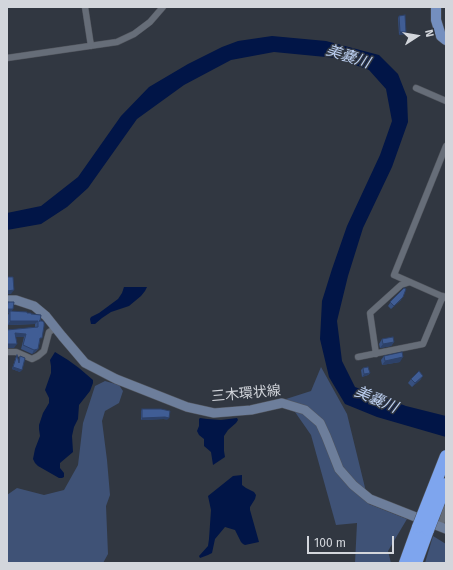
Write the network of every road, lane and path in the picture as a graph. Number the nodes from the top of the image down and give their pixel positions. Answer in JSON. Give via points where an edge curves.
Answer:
{"nodes":[{"id":1,"x":85,"y":7,"type":"edge"},
{"id":2,"x":163,"y":7,"type":"edge"},
{"id":3,"x":436,"y":7,"type":"edge"},
{"id":4,"x":446,"y":40,"type":"edge"},
{"id":5,"x":91,"y":46,"type":"junction"},
{"id":6,"x":7,"y":58,"type":"edge"},
{"id":7,"x":416,"y":88,"type":"dead end"},
{"id":8,"x":446,"y":101,"type":"edge"},
{"id":9,"x":446,"y":146,"type":"edge"},
{"id":10,"x":410,"y":282,"type":"junction"},
{"id":11,"x":444,"y":297,"type":"edge"},
{"id":12,"x":7,"y":300,"type":"edge"},
{"id":13,"x":56,"y":328,"type":"junction"},
{"id":14,"x":7,"y":352,"type":"edge"},
{"id":15,"x":376,"y":354,"type":"junction"},
{"id":16,"x":358,"y":357,"type":"dead end"},
{"id":17,"x":446,"y":456,"type":"edge"},
{"id":18,"x":446,"y":484,"type":"edge"},
{"id":19,"x":446,"y":508,"type":"edge"},
{"id":20,"x":443,"y":528,"type":"edge"},
{"id":21,"x":423,"y":529,"type":"junction"},
{"id":22,"x":405,"y":563,"type":"edge"},
{"id":23,"x":416,"y":563,"type":"edge"}],
"edges":[{"from":1,"to":5,"type":"street"},
{"from":2,"to":5,"type":"street","via":[[150,22],[134,34],[117,42]]},
{"from":3,"to":4,"type":"main road","via":[[436,20],[441,36]]},
{"from":5,"to":6,"type":"street"},
{"from":7,"to":8,"type":"street"},
{"from":9,"to":10,"type":"street","via":[[394,275]]},
{"from":10,"to":11,"type":"street"},
{"from":10,"to":15,"type":"street","via":[[401,285],[370,313]]},
{"from":11,"to":15,"type":"street","via":[[423,344]]},
{"from":12,"to":13,"type":"main road","name":"三木環状線","via":[[34,306]]},
{"from":13,"to":14,"type":"street","via":[[49,332],[44,351],[38,356],[32,358],[16,352]]},
{"from":13,"to":20,"type":"main road","name":"三木環状線","via":[[85,363],[116,379],[186,407],[214,413],[251,410],[282,403],[305,410],[320,423],[340,469],[370,500]]},
{"from":15,"to":16,"type":"street"},
{"from":17,"to":21,"type":"highway","bridge":true},
{"from":18,"to":21,"type":"highway","bridge":true},
{"from":19,"to":20,"type":"street"},
{"from":21,"to":22,"type":"highway"},
{"from":21,"to":23,"type":"highway"}]}
